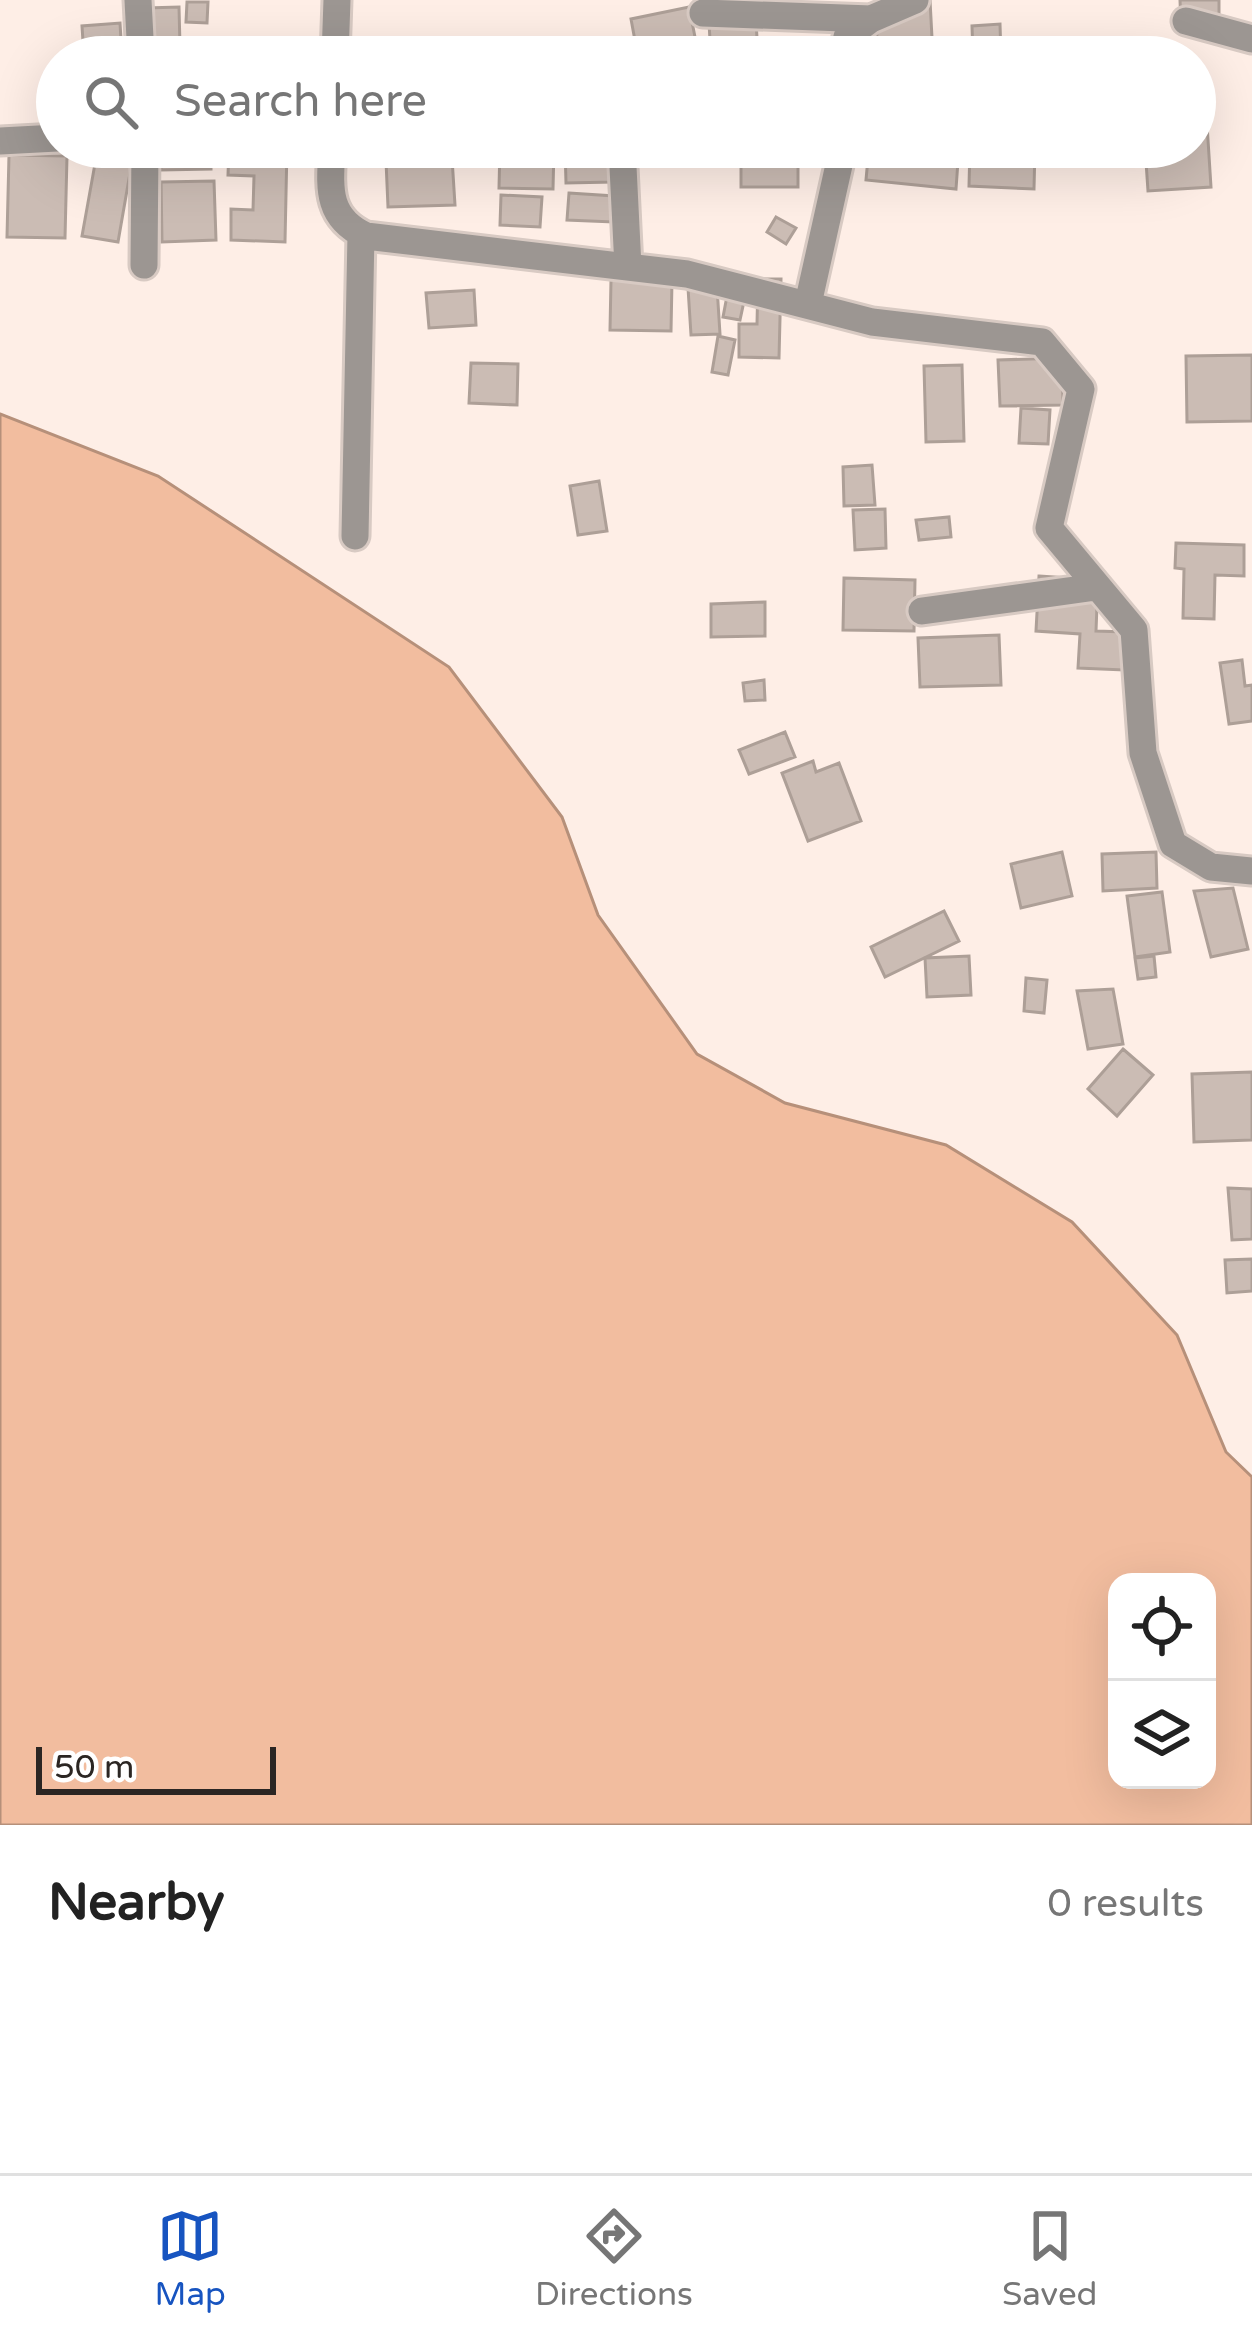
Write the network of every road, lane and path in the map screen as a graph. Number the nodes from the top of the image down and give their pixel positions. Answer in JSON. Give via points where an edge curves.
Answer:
{"nodes":[{"id":1,"x":138,"y":0,"type":"edge"},
{"id":2,"x":337,"y":0,"type":"edge"},
{"id":3,"x":915,"y":0,"type":"edge"},
{"id":4,"x":703,"y":13,"type":"dead end"},
{"id":5,"x":872,"y":19,"type":"junction"},
{"id":6,"x":1186,"y":21,"type":"dead end"},
{"id":7,"x":140,"y":36,"type":"edge"},
{"id":8,"x":336,"y":36,"type":"edge"},
{"id":9,"x":848,"y":36,"type":"edge"},
{"id":10,"x":1252,"y":39,"type":"edge"},
{"id":11,"x":36,"y":139,"type":"edge"},
{"id":12,"x":0,"y":141,"type":"edge"},
{"id":13,"x":145,"y":168,"type":"edge"},
{"id":14,"x":332,"y":168,"type":"edge"},
{"id":15,"x":623,"y":168,"type":"edge"},
{"id":16,"x":838,"y":168,"type":"edge"},
{"id":17,"x":361,"y":233,"type":"junction"},
{"id":18,"x":144,"y":265,"type":"dead end"},
{"id":19,"x":628,"y":267,"type":"junction"},
{"id":20,"x":808,"y":304,"type":"junction"},
{"id":21,"x":356,"y":536,"type":"dead end"},
{"id":22,"x":1096,"y":587,"type":"junction"},
{"id":23,"x":922,"y":611,"type":"dead end"},
{"id":24,"x":1252,"y":871,"type":"edge"}],
"edges":[{"from":1,"to":7,"type":"street"},
{"from":2,"to":8,"type":"street"},
{"from":3,"to":5,"type":"street"},
{"from":4,"to":5,"type":"street"},
{"from":5,"to":9,"type":"street"},
{"from":6,"to":10,"type":"street"},
{"from":11,"to":12,"type":"street"},
{"from":13,"to":18,"type":"street"},
{"from":14,"to":17,"type":"street","via":[[331,200]]},
{"from":15,"to":19,"type":"street"},
{"from":16,"to":20,"type":"street"},
{"from":17,"to":19,"type":"street"},
{"from":17,"to":21,"type":"street"},
{"from":19,"to":20,"type":"street"},
{"from":20,"to":22,"type":"street","via":[[872,322],[1042,342],[1081,389],[1048,528]]},
{"from":22,"to":23,"type":"street"},
{"from":22,"to":24,"type":"street","via":[[1127,615],[1136,636],[1143,753],[1173,844],[1211,867]]}]}
